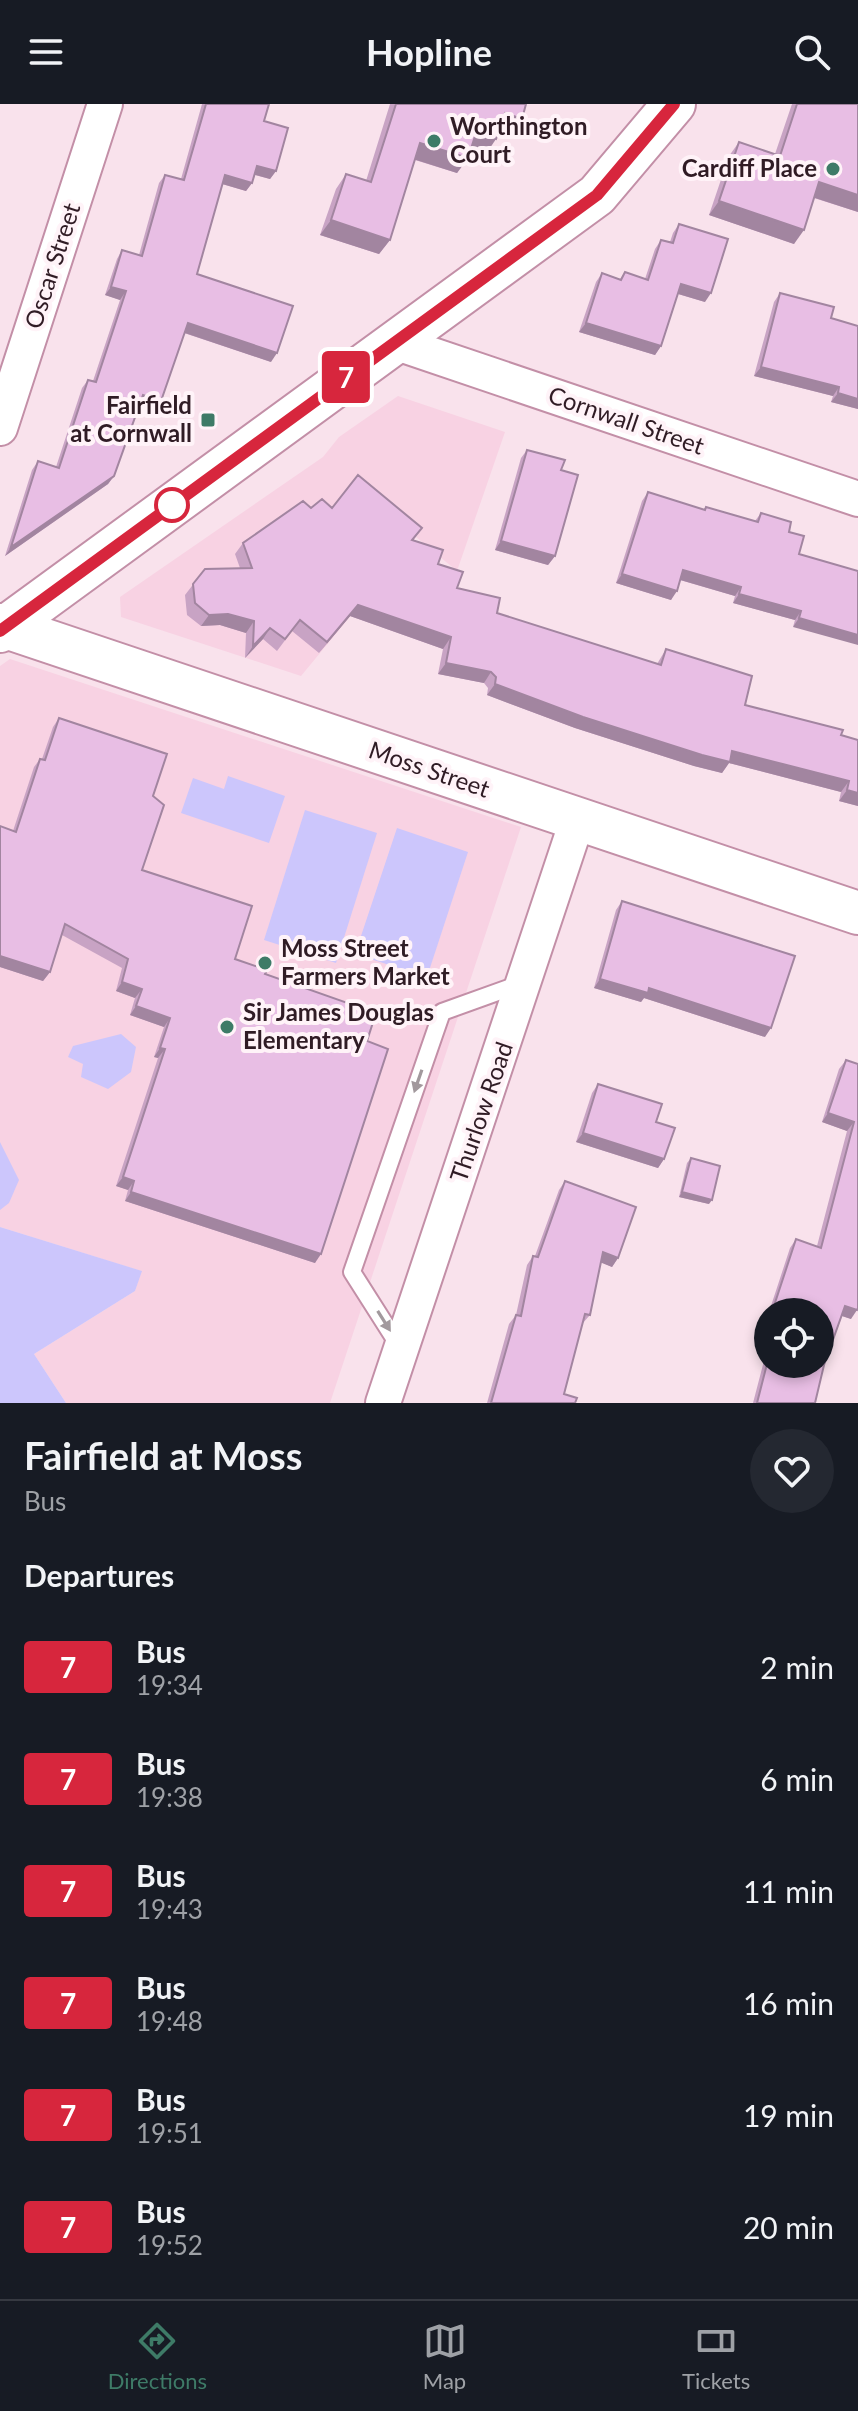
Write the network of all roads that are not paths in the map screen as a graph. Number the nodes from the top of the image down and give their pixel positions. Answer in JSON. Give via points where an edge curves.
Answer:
{"nodes":[{"id":1,"x":105,"y":104,"type":"edge"},
{"id":2,"x":674,"y":104,"type":"edge"},
{"id":3,"x":394,"y":342,"type":"junction"},
{"id":4,"x":0,"y":428,"type":"edge"},
{"id":5,"x":858,"y":499,"type":"edge"},
{"id":6,"x":2,"y":628,"type":"edge"},
{"id":7,"x":577,"y":821,"type":"junction"},
{"id":8,"x":858,"y":913,"type":"edge"},
{"id":9,"x":525,"y":982,"type":"junction"},
{"id":10,"x":402,"y":1350,"type":"junction"},
{"id":11,"x":383,"y":1403,"type":"edge"}],
"edges":[{"from":1,"to":4,"type":"street","name":"Oscar Street"},
{"from":2,"to":3,"type":"street","via":[[597,195]]},
{"from":3,"to":5,"type":"street","name":"Cornwall Street"},
{"from":3,"to":6,"type":"street"},
{"from":6,"to":7,"type":"street","name":"Moss Street"},
{"from":7,"to":8,"type":"street","name":"Moss Street"},
{"from":7,"to":9,"type":"street","name":"Thurlow Road"},
{"from":9,"to":10,"type":"street","name":"Thurlow Road"},
{"from":9,"to":10,"type":"lane","one_way":true,"via":[[442,1012],[352,1272]]},
{"from":10,"to":11,"type":"street","name":"Thurlow Road"}]}
